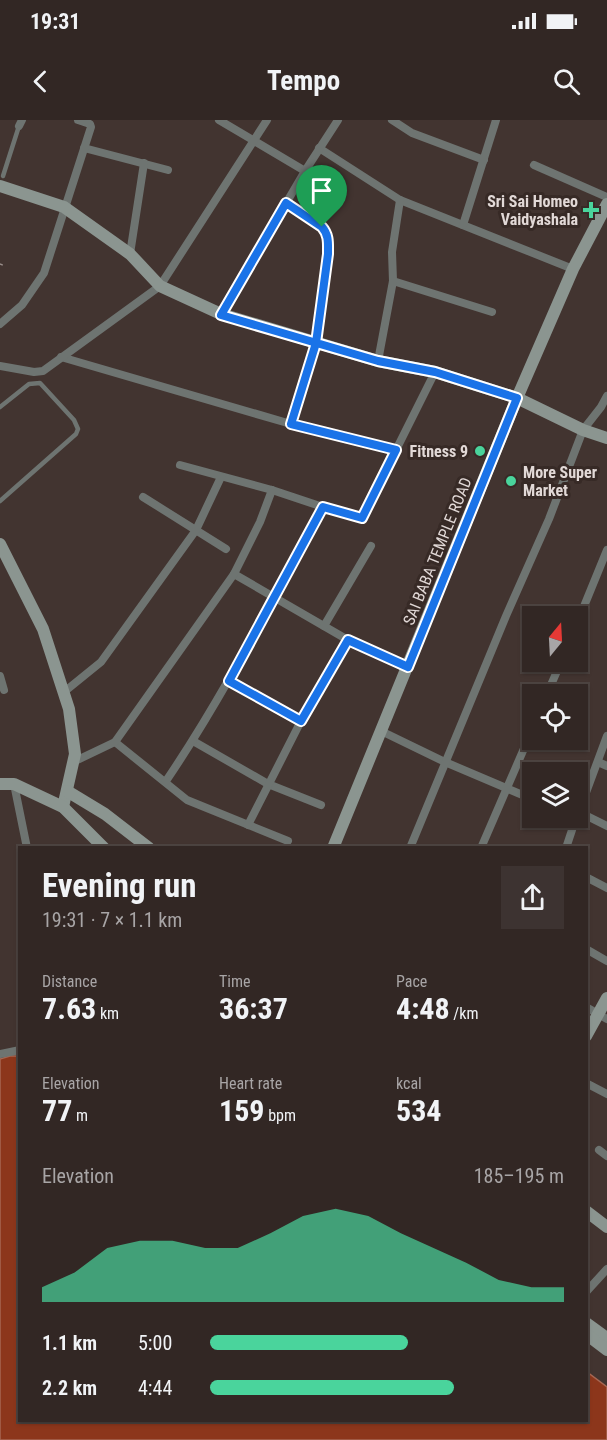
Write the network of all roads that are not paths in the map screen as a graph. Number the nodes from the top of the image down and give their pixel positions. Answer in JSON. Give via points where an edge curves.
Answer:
{"nodes":[{"id":1,"x":78,"y":120,"type":"edge"},
{"id":2,"x":219,"y":120,"type":"edge"},
{"id":3,"x":267,"y":120,"type":"edge"},
{"id":4,"x":338,"y":120,"type":"edge"},
{"id":5,"x":392,"y":120,"type":"edge"},
{"id":6,"x":496,"y":120,"type":"edge"},
{"id":7,"x":21,"y":123,"type":"edge"},
{"id":8,"x":254,"y":141,"type":"junction"},
{"id":9,"x":84,"y":148,"type":"junction"},
{"id":10,"x":319,"y":148,"type":"junction"},
{"id":11,"x":484,"y":160,"type":"junction"},
{"id":12,"x":144,"y":163,"type":"junction"},
{"id":13,"x":534,"y":165,"type":"dead end"},
{"id":14,"x":168,"y":170,"type":"dead end"},
{"id":15,"x":305,"y":171,"type":"junction"},
{"id":16,"x":2,"y":181,"type":"edge"},
{"id":17,"x":607,"y":197,"type":"edge"},
{"id":18,"x":400,"y":200,"type":"junction"},
{"id":19,"x":286,"y":203,"type":"junction"},
{"id":20,"x":607,"y":204,"type":"edge"},
{"id":21,"x":64,"y":207,"type":"junction"},
{"id":22,"x":463,"y":225,"type":"junction"},
{"id":23,"x":130,"y":254,"type":"junction"},
{"id":24,"x":573,"y":268,"type":"junction"},
{"id":25,"x":393,"y":281,"type":"junction"},
{"id":26,"x":160,"y":286,"type":"junction"},
{"id":27,"x":492,"y":312,"type":"dead end"},
{"id":28,"x":221,"y":315,"type":"junction"},
{"id":29,"x":0,"y":324,"type":"edge"},
{"id":30,"x":316,"y":343,"type":"junction"},
{"id":31,"x":61,"y":357,"type":"junction"},
{"id":32,"x":378,"y":361,"type":"junction"},
{"id":33,"x":0,"y":366,"type":"edge"},
{"id":34,"x":435,"y":372,"type":"junction"},
{"id":35,"x":607,"y":396,"type":"edge"},
{"id":36,"x":517,"y":398,"type":"junction"},
{"id":37,"x":0,"y":407,"type":"edge"},
{"id":38,"x":291,"y":424,"type":"junction"},
{"id":39,"x":583,"y":430,"type":"junction"},
{"id":40,"x":607,"y":438,"type":"edge"},
{"id":41,"x":396,"y":450,"type":"junction"},
{"id":42,"x":180,"y":465,"type":"dead end"},
{"id":43,"x":221,"y":477,"type":"junction"},
{"id":44,"x":272,"y":490,"type":"junction"},
{"id":45,"x":144,"y":497,"type":"dead end"},
{"id":46,"x":0,"y":501,"type":"edge"},
{"id":47,"x":323,"y":507,"type":"junction"},
{"id":48,"x":196,"y":530,"type":"junction"},
{"id":49,"x":0,"y":544,"type":"edge"},
{"id":50,"x":371,"y":546,"type":"dead end"},
{"id":51,"x":226,"y":549,"type":"dead end"},
{"id":52,"x":607,"y":550,"type":"edge"},
{"id":53,"x":234,"y":574,"type":"junction"},
{"id":54,"x":274,"y":597,"type":"junction"},
{"id":55,"x":584,"y":606,"type":"edge"},
{"id":56,"x":324,"y":626,"type":"junction"},
{"id":57,"x":348,"y":640,"type":"junction"},
{"id":58,"x":408,"y":667,"type":"junction"},
{"id":59,"x":0,"y":676,"type":"edge"},
{"id":60,"x":229,"y":681,"type":"junction"},
{"id":61,"x":4,"y":690,"type":"dead end"},
{"id":62,"x":64,"y":692,"type":"junction"},
{"id":63,"x":301,"y":721,"type":"junction"},
{"id":64,"x":381,"y":731,"type":"junction"},
{"id":65,"x":607,"y":736,"type":"edge"},
{"id":66,"x":193,"y":741,"type":"junction"},
{"id":67,"x":115,"y":742,"type":"junction"},
{"id":68,"x":524,"y":750,"type":"edge"},
{"id":69,"x":73,"y":762,"type":"junction"},
{"id":70,"x":445,"y":762,"type":"junction"},
{"id":71,"x":598,"y":762,"type":"junction"},
{"id":72,"x":607,"y":766,"type":"edge"},
{"id":73,"x":166,"y":781,"type":"junction"},
{"id":74,"x":0,"y":784,"type":"edge"},
{"id":75,"x":14,"y":784,"type":"junction"},
{"id":76,"x":268,"y":784,"type":"junction"},
{"id":77,"x":588,"y":785,"type":"edge"},
{"id":78,"x":508,"y":788,"type":"junction"},
{"id":79,"x":67,"y":791,"type":"junction"},
{"id":80,"x":522,"y":795,"type":"edge"},
{"id":81,"x":321,"y":805,"type":"dead end"},
{"id":82,"x":63,"y":807,"type":"junction"},
{"id":83,"x":588,"y":820,"type":"edge"},
{"id":84,"x":248,"y":825,"type":"junction"},
{"id":85,"x":607,"y":826,"type":"edge"},
{"id":86,"x":572,"y":828,"type":"edge"},
{"id":87,"x":288,"y":841,"type":"dead end"},
{"id":88,"x":27,"y":846,"type":"edge"},
{"id":89,"x":102,"y":846,"type":"edge"},
{"id":90,"x":147,"y":846,"type":"edge"},
{"id":91,"x":334,"y":846,"type":"edge"},
{"id":92,"x":411,"y":846,"type":"edge"},
{"id":93,"x":482,"y":846,"type":"edge"},
{"id":94,"x":567,"y":846,"type":"edge"},
{"id":95,"x":588,"y":879,"type":"edge"},
{"id":96,"x":607,"y":888,"type":"edge"},
{"id":97,"x":588,"y":950,"type":"edge"},
{"id":98,"x":607,"y":961,"type":"edge"},
{"id":99,"x":607,"y":998,"type":"edge"},
{"id":100,"x":588,"y":1008,"type":"edge"},
{"id":101,"x":603,"y":1017,"type":"edge"},
{"id":102,"x":588,"y":1034,"type":"edge"},
{"id":103,"x":18,"y":1050,"type":"edge"},
{"id":104,"x":0,"y":1054,"type":"edge"},
{"id":105,"x":588,"y":1084,"type":"edge"},
{"id":106,"x":607,"y":1094,"type":"edge"},
{"id":107,"x":599,"y":1150,"type":"dead end"},
{"id":108,"x":607,"y":1156,"type":"edge"},
{"id":109,"x":588,"y":1212,"type":"edge"},
{"id":110,"x":607,"y":1227,"type":"edge"},
{"id":111,"x":607,"y":1269,"type":"edge"},
{"id":112,"x":588,"y":1290,"type":"edge"},
{"id":113,"x":588,"y":1329,"type":"edge"},
{"id":114,"x":607,"y":1338,"type":"edge"},
{"id":115,"x":607,"y":1350,"type":"edge"}],
"edges":[{"from":1,"to":9,"type":"street","via":[[91,125]]},
{"from":2,"to":8,"type":"street"},
{"from":3,"to":8,"type":"street"},
{"from":4,"to":10,"type":"street"},
{"from":5,"to":11,"type":"street","via":[[412,133]]},
{"from":6,"to":11,"type":"street"},
{"from":7,"to":16,"type":"lane"},
{"from":8,"to":15,"type":"street"},
{"from":8,"to":26,"type":"street"},
{"from":9,"to":12,"type":"street"},
{"from":9,"to":21,"type":"street"},
{"from":10,"to":15,"type":"street"},
{"from":10,"to":18,"type":"street"},
{"from":11,"to":22,"type":"street"},
{"from":12,"to":14,"type":"street"},
{"from":12,"to":23,"type":"street"},
{"from":13,"to":17,"type":"street"},
{"from":15,"to":19,"type":"street"},
{"from":16,"to":21,"type":"street"},
{"from":18,"to":22,"type":"street"},
{"from":18,"to":25,"type":"street","via":[[392,252]]},
{"from":19,"to":28,"type":"street"},
{"from":19,"to":30,"type":"street","via":[[322,227],[328,239]]},
{"from":20,"to":24,"type":"street","name":"SAI BABA TEMPLE ROAD"},
{"from":21,"to":23,"type":"street"},
{"from":21,"to":29,"type":"street","via":[[44,273],[22,305]]},
{"from":22,"to":24,"type":"street"},
{"from":23,"to":26,"type":"street"},
{"from":24,"to":36,"type":"street","name":"SAI BABA TEMPLE ROAD"},
{"from":25,"to":27,"type":"street"},
{"from":25,"to":32,"type":"street"},
{"from":26,"to":28,"type":"street"},
{"from":26,"to":31,"type":"street"},
{"from":28,"to":30,"type":"street"},
{"from":30,"to":32,"type":"street"},
{"from":30,"to":38,"type":"street"},
{"from":31,"to":33,"type":"street","via":[[43,371]]},
{"from":31,"to":38,"type":"street"},
{"from":32,"to":34,"type":"street"},
{"from":34,"to":36,"type":"street"},
{"from":34,"to":41,"type":"street"},
{"from":35,"to":39,"type":"street"},
{"from":36,"to":39,"type":"street"},
{"from":36,"to":58,"type":"street","name":"SAI BABA TEMPLE ROAD"},
{"from":37,"to":46,"type":"lane","via":[[29,384],[40,383],[78,429]]},
{"from":38,"to":41,"type":"street"},
{"from":39,"to":40,"type":"street"},
{"from":39,"to":70,"type":"street"},
{"from":41,"to":47,"type":"street","via":[[362,518]]},
{"from":42,"to":43,"type":"street"},
{"from":43,"to":44,"type":"street"},
{"from":43,"to":48,"type":"street"},
{"from":44,"to":47,"type":"street"},
{"from":44,"to":53,"type":"street"},
{"from":45,"to":48,"type":"street"},
{"from":47,"to":54,"type":"street"},
{"from":48,"to":51,"type":"street"},
{"from":48,"to":62,"type":"street","via":[[101,662]]},
{"from":49,"to":62,"type":"street","via":[[43,629]]},
{"from":50,"to":56,"type":"street"},
{"from":52,"to":55,"type":"street"},
{"from":53,"to":54,"type":"street"},
{"from":53,"to":67,"type":"street"},
{"from":54,"to":56,"type":"street"},
{"from":54,"to":60,"type":"street"},
{"from":56,"to":57,"type":"street"},
{"from":57,"to":58,"type":"street"},
{"from":57,"to":63,"type":"street"},
{"from":58,"to":64,"type":"street","name":"SAI BABA TEMPLE ROAD"},
{"from":59,"to":61,"type":"street"},
{"from":60,"to":63,"type":"street"},
{"from":60,"to":66,"type":"street"},
{"from":62,"to":69,"type":"street","via":[[74,740]]},
{"from":63,"to":76,"type":"street"},
{"from":64,"to":70,"type":"street"},
{"from":64,"to":91,"type":"street","name":"SAI BABA TEMPLE ROAD"},
{"from":65,"to":71,"type":"street"},
{"from":66,"to":73,"type":"street"},
{"from":66,"to":76,"type":"street"},
{"from":67,"to":69,"type":"street"},
{"from":67,"to":73,"type":"street"},
{"from":68,"to":78,"type":"street"},
{"from":69,"to":79,"type":"street"},
{"from":70,"to":78,"type":"street"},
{"from":70,"to":92,"type":"street"},
{"from":71,"to":72,"type":"street"},
{"from":71,"to":77,"type":"street"},
{"from":73,"to":84,"type":"street","via":[[187,800]]},
{"from":74,"to":75,"type":"street"},
{"from":75,"to":82,"type":"street"},
{"from":75,"to":88,"type":"street"},
{"from":76,"to":81,"type":"street"},
{"from":76,"to":84,"type":"street"},
{"from":78,"to":80,"type":"street"},
{"from":78,"to":93,"type":"street"},
{"from":79,"to":82,"type":"street"},
{"from":79,"to":90,"type":"street"},
{"from":82,"to":89,"type":"street"},
{"from":83,"to":85,"type":"street"},
{"from":84,"to":87,"type":"street"},
{"from":86,"to":94,"type":"street"},
{"from":95,"to":96,"type":"street"},
{"from":97,"to":98,"type":"street"},
{"from":99,"to":101,"type":"street"},
{"from":100,"to":101,"type":"street"},
{"from":101,"to":102,"type":"street"},
{"from":103,"to":104,"type":"street"},
{"from":105,"to":106,"type":"street"},
{"from":107,"to":108,"type":"street"},
{"from":109,"to":110,"type":"street"},
{"from":111,"to":112,"type":"street"},
{"from":113,"to":114,"type":"street"},
{"from":113,"to":115,"type":"street"}]}
